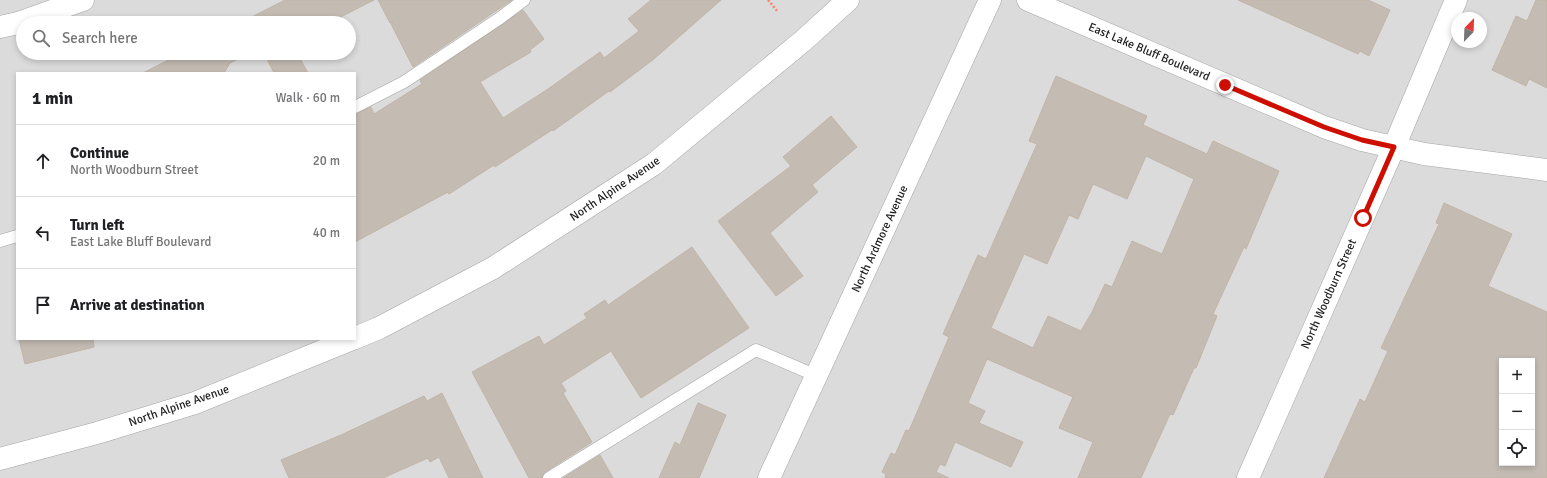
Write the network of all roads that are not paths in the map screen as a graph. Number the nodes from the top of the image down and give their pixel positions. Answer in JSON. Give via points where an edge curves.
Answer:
{"nodes":[{"id":1,"x":83,"y":0,"type":"edge"},
{"id":2,"x":524,"y":0,"type":"edge"},
{"id":3,"x":848,"y":0,"type":"edge"},
{"id":4,"x":990,"y":0,"type":"edge"},
{"id":5,"x":1028,"y":0,"type":"edge"},
{"id":6,"x":1456,"y":0,"type":"edge"},
{"id":7,"x":36,"y":16,"type":"edge"},
{"id":8,"x":16,"y":23,"type":"edge"},
{"id":9,"x":0,"y":27,"type":"edge"},
{"id":10,"x":356,"y":106,"type":"edge"},
{"id":11,"x":1394,"y":147,"type":"junction"},
{"id":12,"x":1547,"y":170,"type":"edge"},
{"id":13,"x":16,"y":236,"type":"edge"},
{"id":14,"x":0,"y":241,"type":"edge"},
{"id":15,"x":356,"y":338,"type":"edge"},
{"id":16,"x":350,"y":340,"type":"edge"},
{"id":17,"x":816,"y":376,"type":"junction"},
{"id":18,"x":0,"y":459,"type":"edge"},
{"id":19,"x":549,"y":478,"type":"edge"},
{"id":20,"x":769,"y":478,"type":"edge"},
{"id":21,"x":1248,"y":478,"type":"edge"}],
"edges":[{"from":1,"to":7,"type":"street"},
{"from":2,"to":10,"type":"lane","via":[[404,82]]},
{"from":3,"to":15,"type":"street","name":"North Alpine Avenue","via":[[804,40],[654,164],[493,268]]},
{"from":4,"to":17,"type":"street","name":"North Ardmore Avenue"},
{"from":5,"to":11,"type":"street","name":"East Lake Bluff Boulevard","via":[[1324,127],[1362,140]]},
{"from":6,"to":11,"type":"street","name":"North Woodburn Street"},
{"from":8,"to":9,"type":"street"},
{"from":11,"to":12,"type":"street","name":"East Lake Bluff Boulevard","via":[[1424,154]]},
{"from":11,"to":21,"type":"street","name":"North Woodburn Street"},
{"from":13,"to":14,"type":"lane"},
{"from":16,"to":18,"type":"street","name":"North Alpine Avenue","via":[[195,403]]},
{"from":17,"to":19,"type":"lane","via":[[756,350]]},
{"from":17,"to":20,"type":"street","name":"North Ardmore Avenue"}]}
